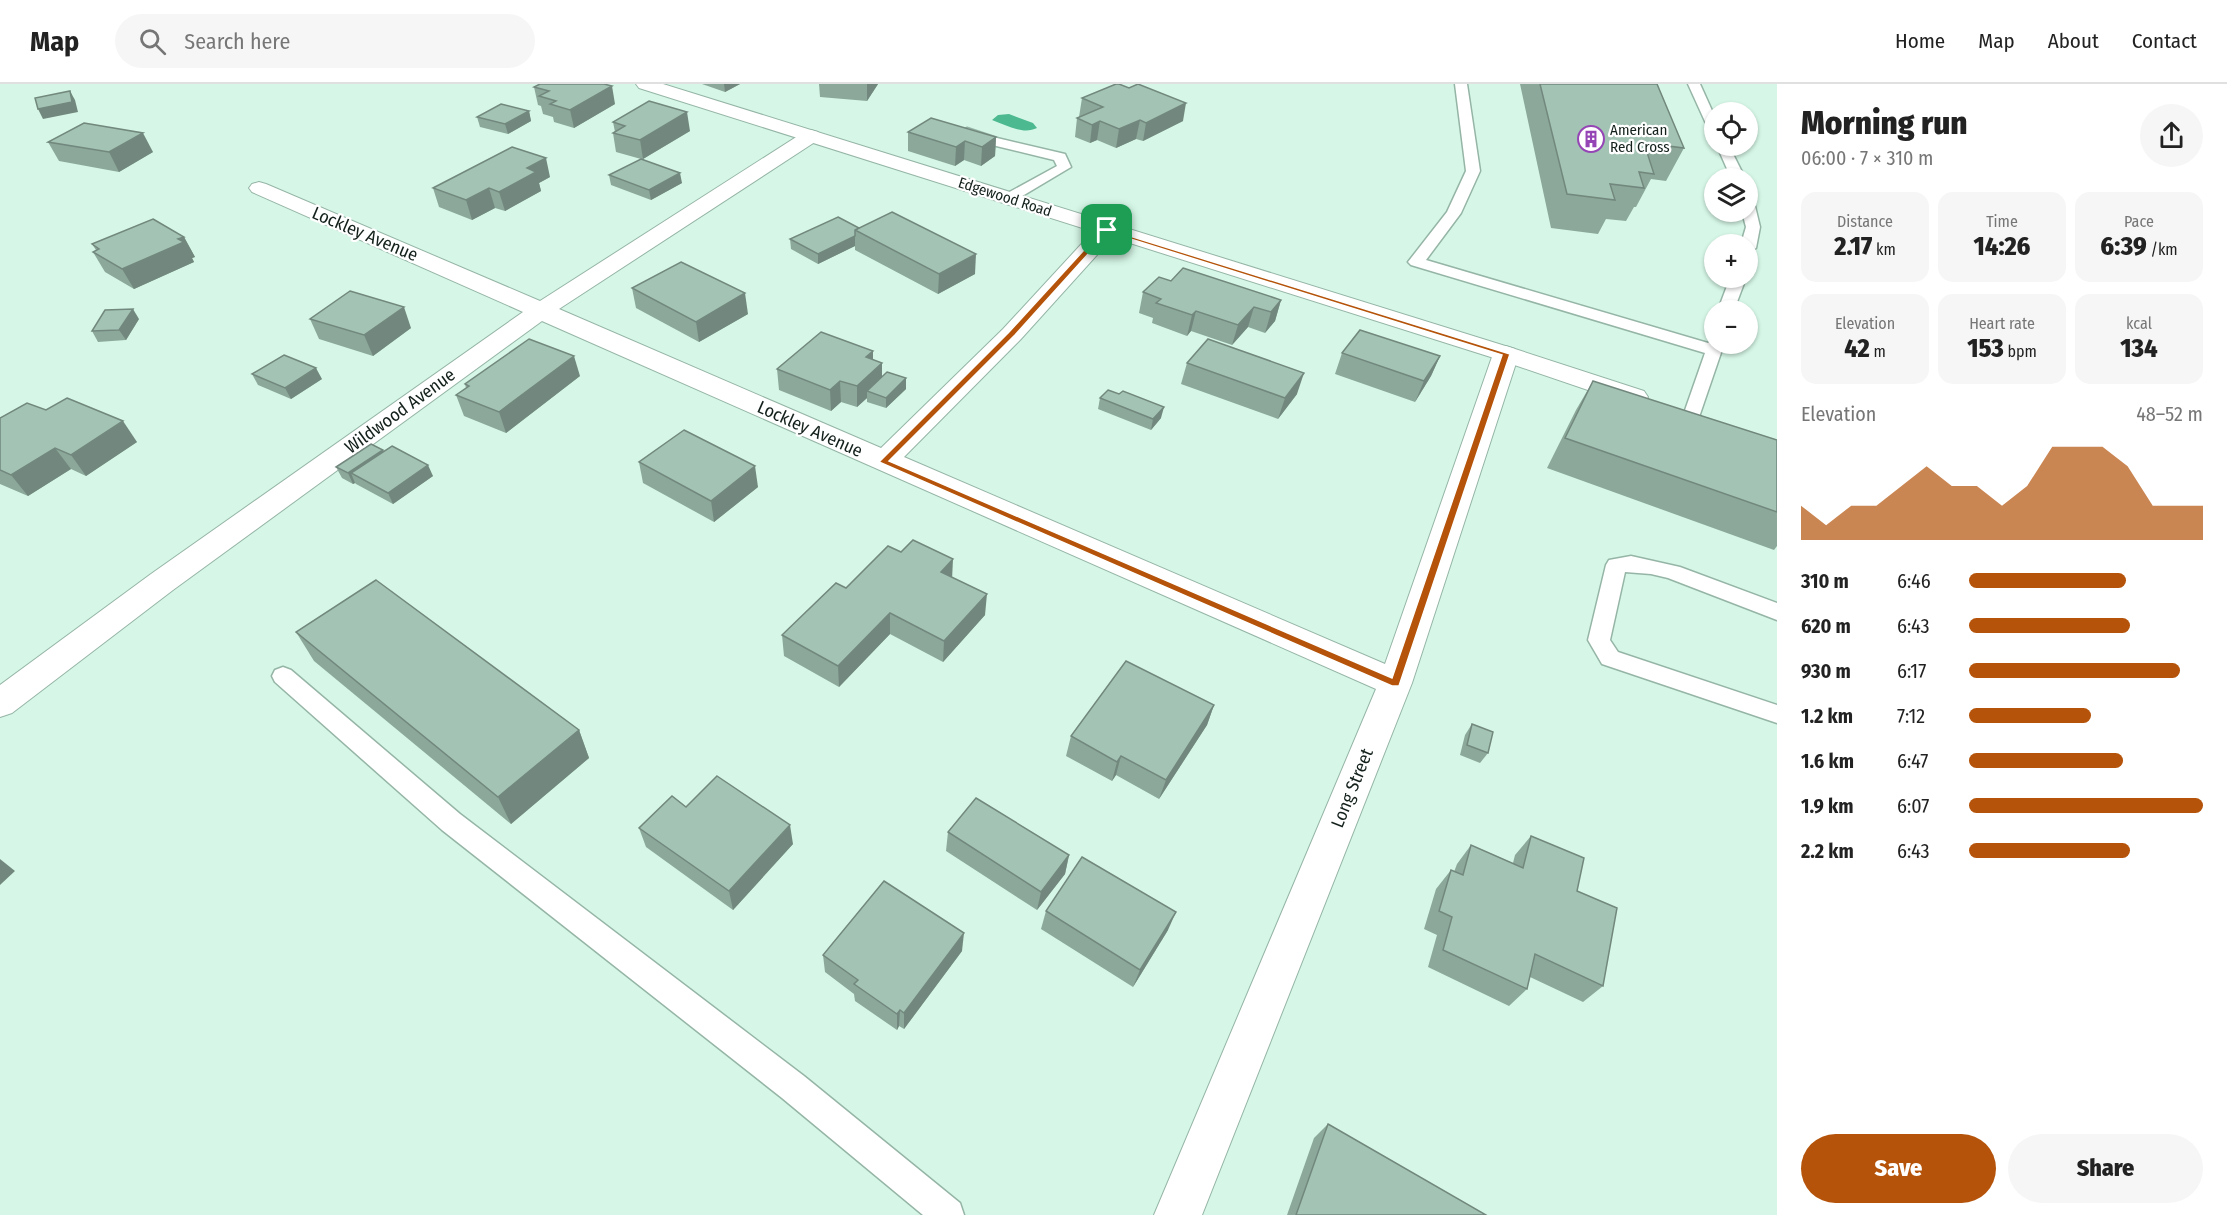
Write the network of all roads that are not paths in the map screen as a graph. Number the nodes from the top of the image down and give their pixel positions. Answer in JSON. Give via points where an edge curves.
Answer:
{"nodes":[{"id":1,"x":645,"y":84,"type":"edge"},
{"id":2,"x":1461,"y":84,"type":"edge"},
{"id":3,"x":1694,"y":84,"type":"edge"},
{"id":4,"x":1704,"y":106,"type":"edge"},
{"id":5,"x":960,"y":130,"type":"edge"},
{"id":6,"x":811,"y":136,"type":"junction"},
{"id":7,"x":259,"y":188,"type":"dead end"},
{"id":8,"x":1009,"y":198,"type":"junction"},
{"id":9,"x":1107,"y":230,"type":"junction"},
{"id":10,"x":542,"y":310,"type":"junction"},
{"id":11,"x":1704,"y":344,"type":"edge"},
{"id":12,"x":1506,"y":354,"type":"junction"},
{"id":13,"x":1712,"y":354,"type":"edge"},
{"id":14,"x":1692,"y":416,"type":"junction"},
{"id":15,"x":1714,"y":423,"type":"edge"},
{"id":16,"x":884,"y":462,"type":"junction"},
{"id":17,"x":1777,"y":612,"type":"edge"},
{"id":18,"x":283,"y":676,"type":"dead end"},
{"id":19,"x":1395,"y":683,"type":"junction"},
{"id":20,"x":0,"y":703,"type":"edge"},
{"id":21,"x":1777,"y":714,"type":"edge"},
{"id":22,"x":948,"y":1215,"type":"edge"},
{"id":23,"x":1178,"y":1215,"type":"edge"}],
"edges":[{"from":1,"to":6,"type":"street","name":"Edgewood Road"},
{"from":2,"to":11,"type":"lane","via":[[1473,171],[1454,213],[1416,262]]},
{"from":3,"to":4,"type":"lane"},
{"from":5,"to":8,"type":"lane","via":[[1060,157],[1064,167]]},
{"from":6,"to":8,"type":"street","name":"Edgewood Road"},
{"from":6,"to":10,"type":"street","name":"Wildwood Avenue"},
{"from":7,"to":10,"type":"street","name":"Lockley Avenue"},
{"from":8,"to":9,"type":"street","name":"Edgewood Road"},
{"from":9,"to":12,"type":"street","name":"Edgewood Road"},
{"from":9,"to":16,"type":"street","via":[[1012,334]]},
{"from":10,"to":16,"type":"street","name":"Lockley Avenue"},
{"from":10,"to":20,"type":"street","name":"Wildwood Avenue"},
{"from":12,"to":14,"type":"street","name":"Edgewood Road"},
{"from":12,"to":19,"type":"street","name":"Long Street"},
{"from":13,"to":14,"type":"lane"},
{"from":14,"to":15,"type":"street","name":"Edgewood Road"},
{"from":16,"to":19,"type":"street","name":"Lockley Avenue"},
{"from":17,"to":21,"type":"lane","via":[[1660,568],[1626,562],[1617,565],[1599,640],[1610,658]]},
{"from":18,"to":22,"type":"lane","via":[[451,822],[793,1087]]},
{"from":19,"to":23,"type":"street","name":"Long Street"}]}
